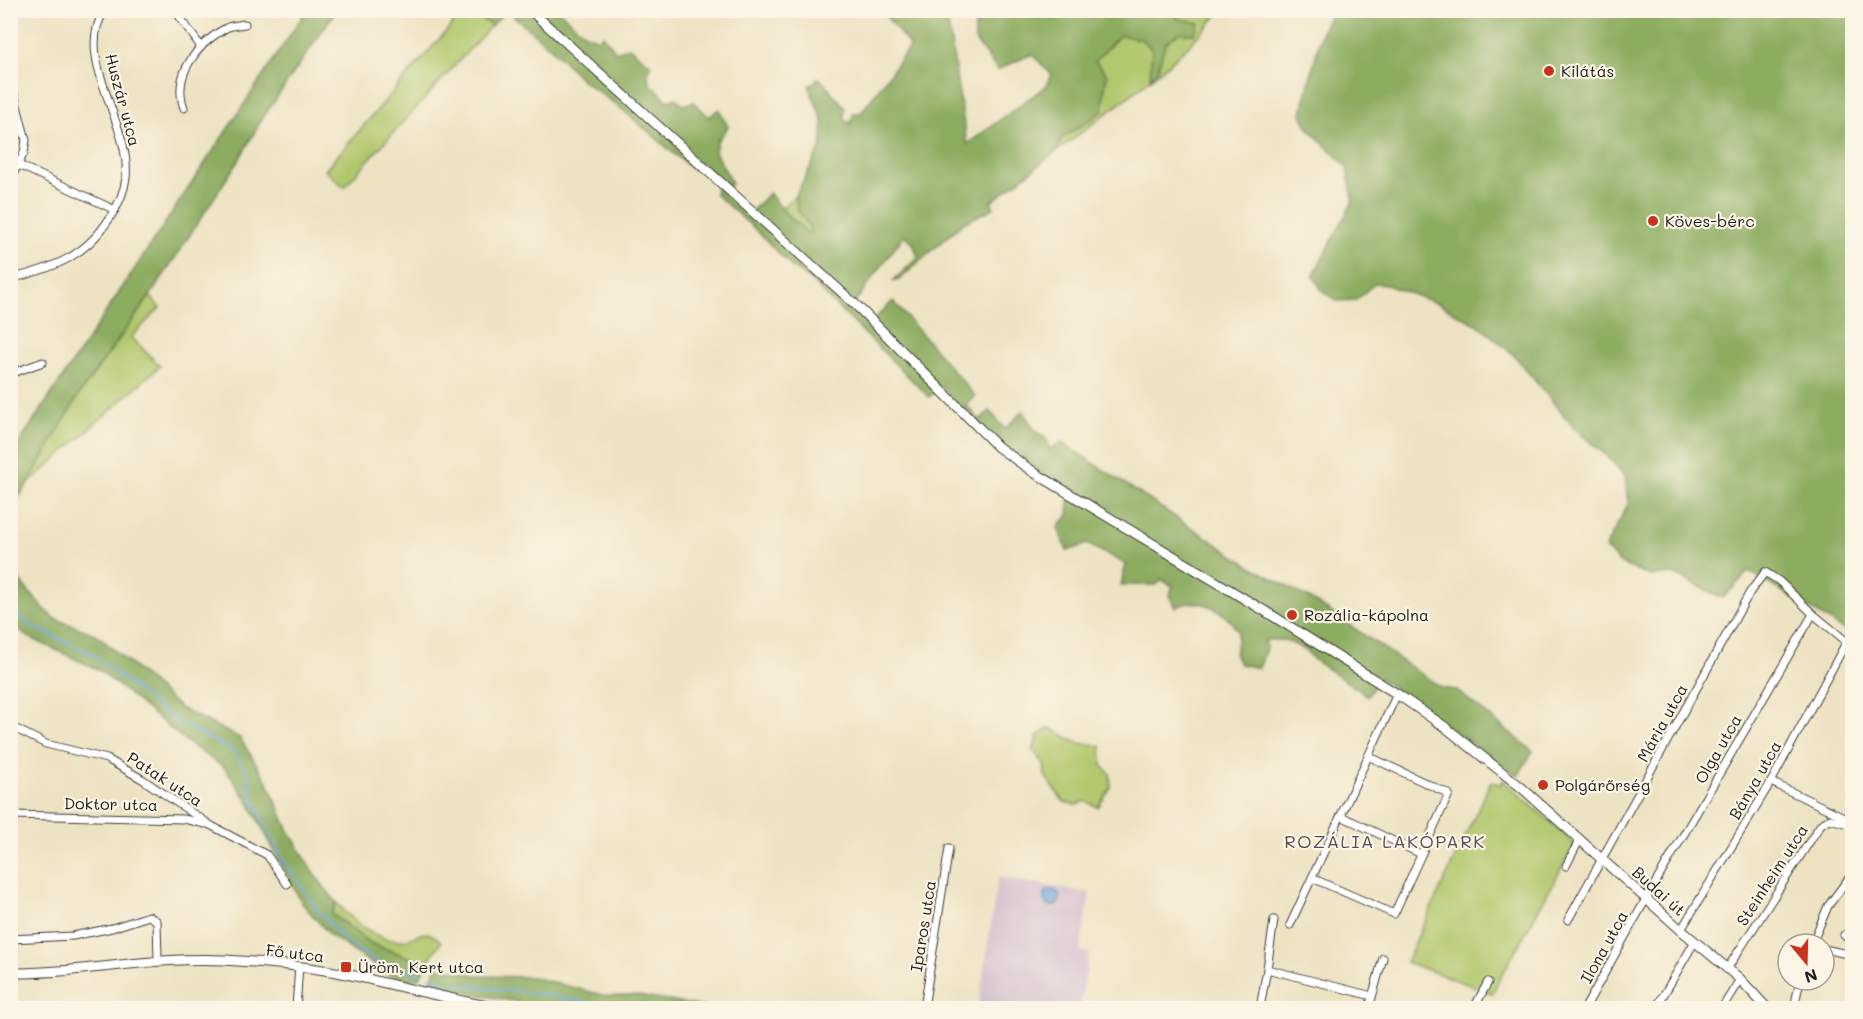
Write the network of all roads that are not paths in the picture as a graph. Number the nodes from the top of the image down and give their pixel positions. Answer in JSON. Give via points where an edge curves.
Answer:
{"nodes":[{"id":1,"x":105,"y":10,"type":"edge"},
{"id":2,"x":175,"y":10,"type":"edge"},
{"id":3,"x":530,"y":10,"type":"edge"},
{"id":4,"x":245,"y":24,"type":"dead end"},
{"id":5,"x":201,"y":47,"type":"junction"},
{"id":6,"x":10,"y":80,"type":"edge"},
{"id":7,"x":184,"y":108,"type":"dead end"},
{"id":8,"x":10,"y":161,"type":"edge"},
{"id":9,"x":18,"y":165,"type":"junction"},
{"id":10,"x":10,"y":180,"type":"edge"},
{"id":11,"x":115,"y":210,"type":"junction"},
{"id":12,"x":10,"y":279,"type":"edge"},
{"id":13,"x":43,"y":362,"type":"dead end"},
{"id":14,"x":10,"y":374,"type":"edge"},
{"id":15,"x":1814,"y":614,"type":"junction"},
{"id":16,"x":1850,"y":643,"type":"edge"},
{"id":17,"x":1397,"y":694,"type":"junction"},
{"id":18,"x":10,"y":726,"type":"edge"},
{"id":19,"x":1368,"y":756,"type":"junction"},
{"id":20,"x":1772,"y":782,"type":"junction"},
{"id":21,"x":10,"y":815,"type":"edge"},
{"id":22,"x":1341,"y":816,"type":"junction"},
{"id":23,"x":1852,"y":823,"type":"edge"},
{"id":24,"x":210,"y":825,"type":"junction"},
{"id":25,"x":1580,"y":839,"type":"junction"},
{"id":26,"x":949,"y":848,"type":"dead end"},
{"id":27,"x":1421,"y":855,"type":"junction"},
{"id":28,"x":1601,"y":858,"type":"junction"},
{"id":29,"x":1566,"y":866,"type":"dead end"},
{"id":30,"x":1852,"y":874,"type":"edge"},
{"id":31,"x":1312,"y":878,"type":"junction"},
{"id":32,"x":287,"y":884,"type":"dead end"},
{"id":33,"x":1646,"y":899,"type":"junction"},
{"id":34,"x":1274,"y":920,"type":"dead end"},
{"id":35,"x":1568,"y":920,"type":"dead end"},
{"id":36,"x":1290,"y":925,"type":"dead end"},
{"id":37,"x":1681,"y":930,"type":"junction"},
{"id":38,"x":1817,"y":932,"type":"edge"},
{"id":39,"x":1844,"y":935,"type":"dead end"},
{"id":40,"x":10,"y":939,"type":"edge"},
{"id":41,"x":1695,"y":941,"type":"junction"},
{"id":42,"x":1852,"y":942,"type":"edge"},
{"id":43,"x":1836,"y":952,"type":"edge"},
{"id":44,"x":1852,"y":955,"type":"edge"},
{"id":45,"x":1383,"y":958,"type":"dead end"},
{"id":46,"x":158,"y":960,"type":"junction"},
{"id":47,"x":299,"y":966,"type":"junction"},
{"id":48,"x":1267,"y":969,"type":"junction"},
{"id":49,"x":1727,"y":969,"type":"junction"},
{"id":50,"x":10,"y":973,"type":"edge"},
{"id":51,"x":1740,"y":979,"type":"junction"},
{"id":52,"x":1488,"y":982,"type":"dead end"},
{"id":53,"x":1797,"y":992,"type":"edge"},
{"id":54,"x":1372,"y":996,"type":"junction"},
{"id":55,"x":464,"y":1005,"type":"edge"},
{"id":56,"x":296,"y":1008,"type":"edge"},
{"id":57,"x":497,"y":1008,"type":"edge"},
{"id":58,"x":924,"y":1008,"type":"edge"},
{"id":59,"x":1260,"y":1008,"type":"edge"},
{"id":60,"x":1369,"y":1008,"type":"edge"},
{"id":61,"x":1474,"y":1008,"type":"edge"},
{"id":62,"x":1585,"y":1008,"type":"edge"},
{"id":63,"x":1656,"y":1008,"type":"edge"},
{"id":64,"x":1722,"y":1008,"type":"edge"},
{"id":65,"x":1767,"y":1008,"type":"edge"},
{"id":66,"x":1794,"y":1008,"type":"edge"}],
"edges":[{"from":1,"to":11,"type":"street","name":"Huszár utca","via":[[97,28],[96,55],[120,132],[126,176]]},
{"from":2,"to":5,"type":"street"},
{"from":3,"to":17,"type":"street","name":"Budai út","via":[[857,306],[998,447]]},
{"from":4,"to":5,"type":"street","via":[[228,27]]},
{"from":5,"to":7,"type":"street","via":[[184,69],[180,97]]},
{"from":6,"to":9,"type":"street","via":[[26,140]]},
{"from":8,"to":9,"type":"street"},
{"from":9,"to":10,"type":"street"},
{"from":9,"to":11,"type":"street"},
{"from":11,"to":12,"type":"street","name":"Huszár utca","via":[[93,242],[77,254],[54,267]]},
{"from":13,"to":14,"type":"street"},
{"from":15,"to":16,"type":"street"},
{"from":15,"to":28,"type":"street","name":"Mária utca","via":[[1765,572],[1750,592]]},
{"from":15,"to":33,"type":"street","name":"Olga utca"},
{"from":16,"to":20,"type":"street","name":"Bánya utca"},
{"from":17,"to":19,"type":"street"},
{"from":17,"to":25,"type":"street","name":"Budai út","via":[[1445,727]]},
{"from":18,"to":24,"type":"street","name":"Patak utca","via":[[46,744],[107,759]]},
{"from":19,"to":22,"type":"street"},
{"from":19,"to":27,"type":"street","via":[[1449,794]]},
{"from":20,"to":23,"type":"street"},
{"from":20,"to":37,"type":"street","name":"Bánya utca"},
{"from":21,"to":24,"type":"street","name":"Doktor utca","via":[[184,819]]},
{"from":22,"to":27,"type":"street"},
{"from":22,"to":31,"type":"street"},
{"from":23,"to":49,"type":"street","name":"Steinheim utca","via":[[1830,819],[1821,824]]},
{"from":24,"to":32,"type":"street","name":"Patak utca","via":[[267,855]]},
{"from":25,"to":28,"type":"street","name":"Budai út"},
{"from":25,"to":29,"type":"street"},
{"from":26,"to":58,"type":"street","name":"Iparos utca"},
{"from":27,"to":31,"type":"street","via":[[1394,914]]},
{"from":28,"to":33,"type":"street","name":"Budai út"},
{"from":28,"to":35,"type":"street","name":"Mária utca"},
{"from":30,"to":38,"type":"street","via":[[1828,906]]},
{"from":31,"to":36,"type":"street"},
{"from":33,"to":37,"type":"street","name":"Budai út"},
{"from":33,"to":62,"type":"street","name":"Ilona utca"},
{"from":34,"to":48,"type":"street"},
{"from":37,"to":41,"type":"street","name":"Budai út"},
{"from":39,"to":42,"type":"street"},
{"from":40,"to":46,"type":"street","via":[[73,936],[149,916],[157,921]]},
{"from":41,"to":49,"type":"street","name":"Budai út"},
{"from":41,"to":63,"type":"street"},
{"from":43,"to":44,"type":"street"},
{"from":45,"to":54,"type":"street"},
{"from":46,"to":47,"type":"street","name":"Fő utca"},
{"from":46,"to":50,"type":"street","name":"Fő utca","via":[[54,973]]},
{"from":47,"to":55,"type":"street","name":"Fő utca","via":[[369,979]]},
{"from":47,"to":56,"type":"street"},
{"from":48,"to":54,"type":"street"},
{"from":48,"to":59,"type":"street"},
{"from":49,"to":51,"type":"street","name":"Budai út"},
{"from":51,"to":64,"type":"street"},
{"from":51,"to":65,"type":"street","name":"Budai út"},
{"from":52,"to":61,"type":"street"},
{"from":53,"to":66,"type":"street"},
{"from":54,"to":60,"type":"street"},
{"from":55,"to":57,"type":"street","name":"Fő utca"}]}
